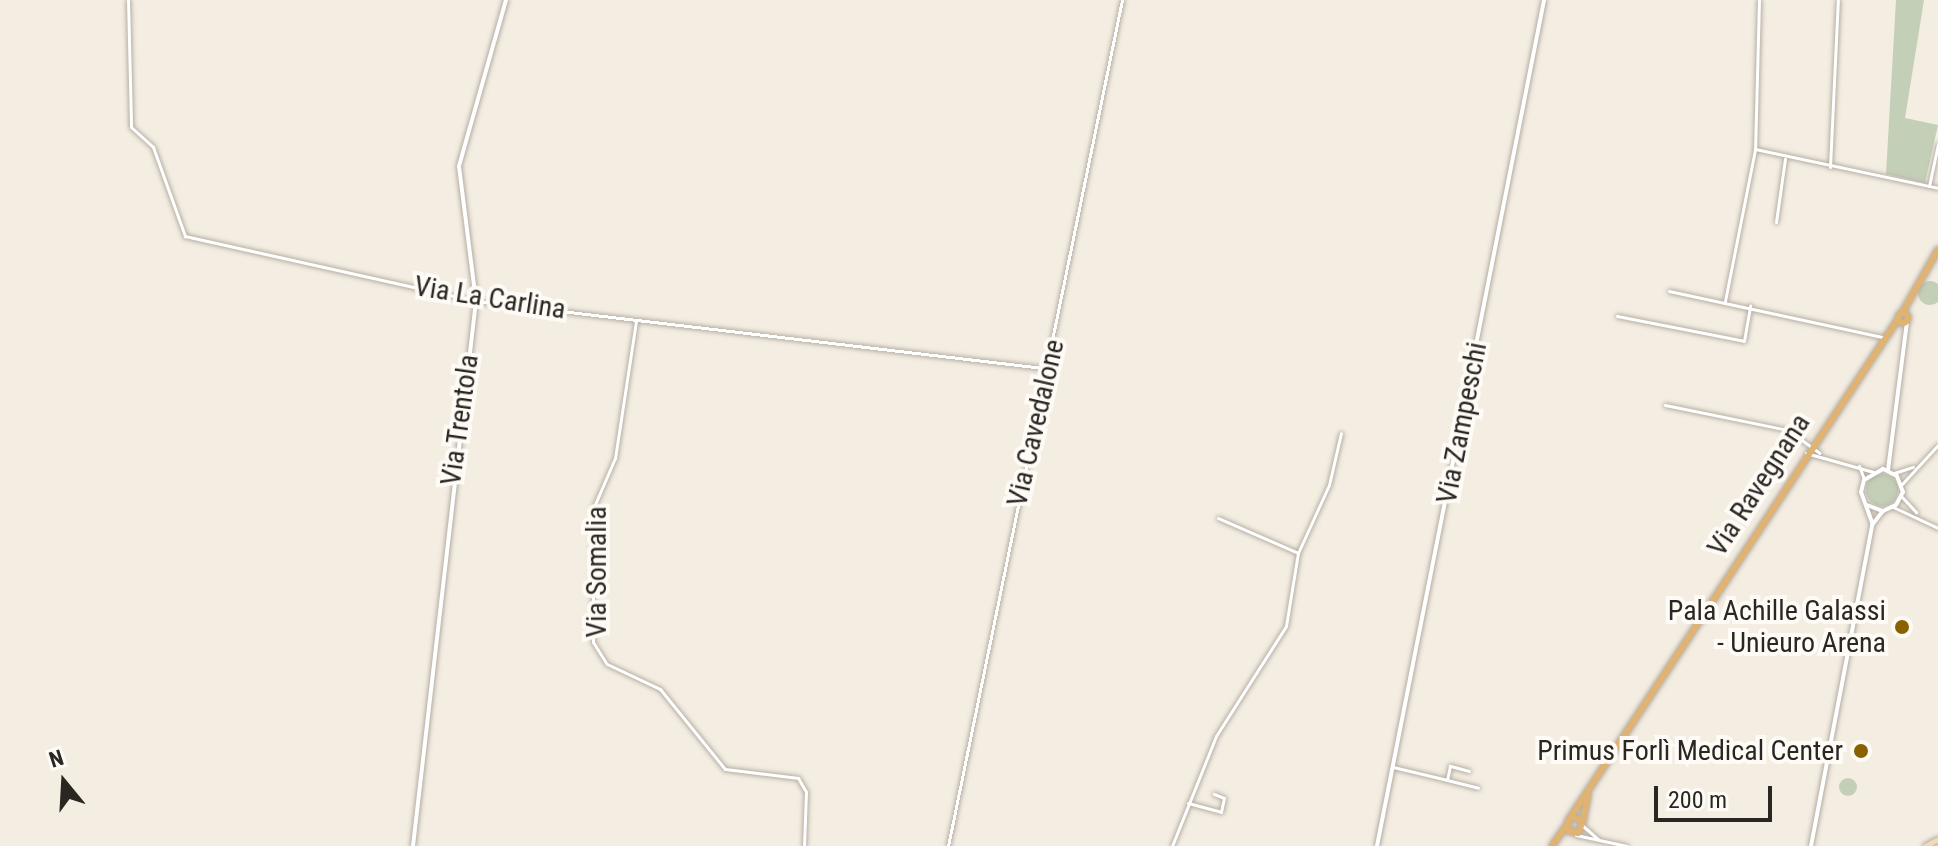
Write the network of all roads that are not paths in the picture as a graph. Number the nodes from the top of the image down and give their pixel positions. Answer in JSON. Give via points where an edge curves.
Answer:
{"nodes":[{"id":1,"x":128,"y":0,"type":"edge"},
{"id":2,"x":506,"y":0,"type":"edge"},
{"id":3,"x":1122,"y":0,"type":"edge"},
{"id":4,"x":1544,"y":0,"type":"edge"},
{"id":5,"x":1759,"y":0,"type":"edge"},
{"id":6,"x":1838,"y":0,"type":"edge"},
{"id":7,"x":1938,"y":144,"type":"edge"},
{"id":8,"x":1755,"y":149,"type":"junction"},
{"id":9,"x":1785,"y":159,"type":"junction"},
{"id":10,"x":1830,"y":167,"type":"junction"},
{"id":11,"x":1929,"y":186,"type":"junction"},
{"id":12,"x":1938,"y":188,"type":"edge"},
{"id":13,"x":1776,"y":222,"type":"dead end"},
{"id":14,"x":1938,"y":250,"type":"edge"},
{"id":15,"x":1669,"y":291,"type":"dead end"},
{"id":16,"x":476,"y":301,"type":"junction"},
{"id":17,"x":1725,"y":301,"type":"junction"},
{"id":18,"x":1750,"y":306,"type":"junction"},
{"id":19,"x":1617,"y":316,"type":"dead end"},
{"id":20,"x":636,"y":320,"type":"junction"},
{"id":21,"x":1901,"y":320,"type":"junction"},
{"id":22,"x":1882,"y":337,"type":"junction"},
{"id":23,"x":1051,"y":369,"type":"junction"},
{"id":24,"x":1665,"y":405,"type":"dead end"},
{"id":25,"x":1341,"y":433,"type":"dead end"},
{"id":26,"x":1812,"y":443,"type":"junction"},
{"id":27,"x":1938,"y":445,"type":"edge"},
{"id":28,"x":1806,"y":453,"type":"junction"},
{"id":29,"x":1820,"y":453,"type":"junction"},
{"id":30,"x":1885,"y":456,"type":"junction"},
{"id":31,"x":1923,"y":461,"type":"junction"},
{"id":32,"x":1859,"y":466,"type":"junction"},
{"id":33,"x":1888,"y":470,"type":"junction"},
{"id":34,"x":1874,"y":471,"type":"junction"},
{"id":35,"x":1894,"y":473,"type":"junction"},
{"id":36,"x":1864,"y":479,"type":"junction"},
{"id":37,"x":1902,"y":484,"type":"junction"},
{"id":38,"x":1902,"y":496,"type":"junction"},
{"id":39,"x":1867,"y":505,"type":"junction"},
{"id":40,"x":1893,"y":507,"type":"junction"},
{"id":41,"x":1883,"y":511,"type":"junction"},
{"id":42,"x":1218,"y":518,"type":"dead end"},
{"id":43,"x":1925,"y":519,"type":"junction"},
{"id":44,"x":1872,"y":525,"type":"junction"},
{"id":45,"x":1938,"y":528,"type":"edge"},
{"id":46,"x":1298,"y":553,"type":"junction"},
{"id":47,"x":1393,"y":767,"type":"junction"},
{"id":48,"x":1469,"y":771,"type":"dead end"},
{"id":49,"x":1447,"y":780,"type":"junction"},
{"id":50,"x":1478,"y":788,"type":"dead end"},
{"id":51,"x":1588,"y":792,"type":"junction"},
{"id":52,"x":1214,"y":794,"type":"dead end"},
{"id":53,"x":1188,"y":803,"type":"junction"},
{"id":54,"x":1572,"y":817,"type":"junction"},
{"id":55,"x":1583,"y":824,"type":"junction"},
{"id":56,"x":1571,"y":831,"type":"junction"},
{"id":57,"x":1938,"y":839,"type":"edge"},
{"id":58,"x":1600,"y":840,"type":"junction"},
{"id":59,"x":413,"y":846,"type":"edge"},
{"id":60,"x":804,"y":846,"type":"edge"},
{"id":61,"x":948,"y":846,"type":"edge"},
{"id":62,"x":1172,"y":846,"type":"edge"},
{"id":63,"x":1377,"y":846,"type":"edge"},
{"id":64,"x":1552,"y":846,"type":"edge"},
{"id":65,"x":1598,"y":846,"type":"edge"},
{"id":66,"x":1627,"y":846,"type":"edge"},
{"id":67,"x":1811,"y":846,"type":"edge"},
{"id":68,"x":1925,"y":846,"type":"edge"}],
"edges":[{"from":1,"to":16,"type":"street","name":"Via La Carlina","via":[[131,127],[153,147],[185,236]]},
{"from":2,"to":16,"type":"street","name":"Via Trentola","via":[[459,166]]},
{"from":3,"to":23,"type":"street","name":"Via Cavedalone"},
{"from":4,"to":47,"type":"street","name":"Via Zampeschi"},
{"from":5,"to":8,"type":"street"},
{"from":6,"to":10,"type":"street"},
{"from":7,"to":11,"type":"street"},
{"from":8,"to":9,"type":"street"},
{"from":8,"to":17,"type":"street"},
{"from":9,"to":10,"type":"street"},
{"from":9,"to":13,"type":"street"},
{"from":10,"to":11,"type":"street"},
{"from":11,"to":12,"type":"street"},
{"from":14,"to":21,"type":"main road","name":"Via Ravegnana"},
{"from":15,"to":17,"type":"street"},
{"from":16,"to":20,"type":"street","name":"Via La Carlina"},
{"from":16,"to":59,"type":"street","name":"Via Trentola"},
{"from":17,"to":18,"type":"street"},
{"from":18,"to":19,"type":"street","via":[[1744,341]]},
{"from":18,"to":22,"type":"street"},
{"from":20,"to":23,"type":"street","name":"Via La Carlina"},
{"from":20,"to":60,"type":"street","name":"Via Somalia","via":[[615,458],[593,509],[593,642],[607,664],[660,689],[725,769],[798,778],[806,792]]},
{"from":21,"to":22,"type":"main road","name":"Via Ravegnana"},
{"from":21,"to":30,"type":"street","via":[[1909,332]]},
{"from":22,"to":26,"type":"main road","name":"Via Ravegnana"},
{"from":23,"to":61,"type":"street","name":"Via Cavedalone"},
{"from":24,"to":26,"type":"street","via":[[1788,430]]},
{"from":25,"to":46,"type":"street","via":[[1329,485]]},
{"from":26,"to":28,"type":"main road","name":"Via Ravegnana"},
{"from":26,"to":29,"type":"street"},
{"from":27,"to":31,"type":"street"},
{"from":28,"to":29,"type":"street"},
{"from":28,"to":51,"type":"main road","name":"Via Ravegnana"},
{"from":29,"to":32,"type":"street"},
{"from":30,"to":33,"type":"street"},
{"from":30,"to":34,"type":"street"},
{"from":31,"to":35,"type":"street"},
{"from":31,"to":37,"type":"street"},
{"from":32,"to":34,"type":"street"},
{"from":32,"to":36,"type":"street"},
{"from":33,"to":34,"type":"street"},
{"from":33,"to":35,"type":"street"},
{"from":34,"to":36,"type":"street"},
{"from":35,"to":37,"type":"street"},
{"from":36,"to":39,"type":"street"},
{"from":37,"to":38,"type":"street"},
{"from":38,"to":40,"type":"street"},
{"from":38,"to":43,"type":"street"},
{"from":39,"to":41,"type":"street"},
{"from":39,"to":44,"type":"street"},
{"from":40,"to":41,"type":"street"},
{"from":40,"to":43,"type":"street"},
{"from":41,"to":44,"type":"street"},
{"from":42,"to":46,"type":"street"},
{"from":43,"to":45,"type":"street"},
{"from":44,"to":67,"type":"street"},
{"from":46,"to":53,"type":"street","via":[[1273,655],[1216,736]]},
{"from":47,"to":49,"type":"street"},
{"from":47,"to":63,"type":"street","name":"Via Zampeschi"},
{"from":48,"to":49,"type":"street","via":[[1450,766]]},
{"from":49,"to":50,"type":"street"},
{"from":51,"to":54,"type":"main road","name":"Via Ravegnana"},
{"from":51,"to":55,"type":"main road","name":"Via Ravegnana"},
{"from":52,"to":53,"type":"street","via":[[1224,798],[1221,812]]},
{"from":53,"to":62,"type":"street"},
{"from":54,"to":55,"type":"main road"},
{"from":54,"to":56,"type":"main road","name":"Via Ravegnana"},
{"from":55,"to":56,"type":"main road"},
{"from":55,"to":58,"type":"street"},
{"from":56,"to":58,"type":"street"},
{"from":56,"to":64,"type":"main road"},
{"from":57,"to":68,"type":"main road"},
{"from":58,"to":65,"type":"street"},
{"from":58,"to":66,"type":"street"}]}
